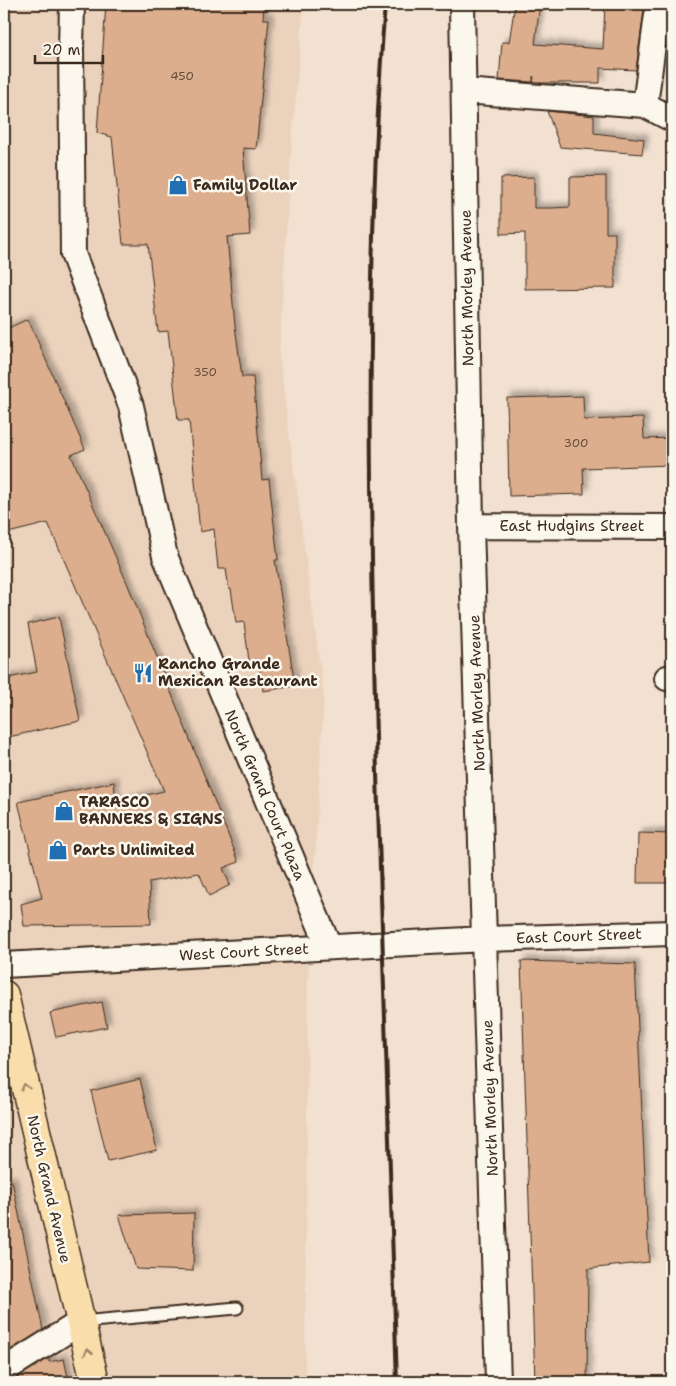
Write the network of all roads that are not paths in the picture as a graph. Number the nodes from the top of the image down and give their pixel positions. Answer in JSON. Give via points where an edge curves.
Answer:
{"nodes":[{"id":1,"x":72,"y":4,"type":"edge"},
{"id":2,"x":462,"y":4,"type":"edge"},
{"id":3,"x":658,"y":7,"type":"dead end"},
{"id":4,"x":464,"y":91,"type":"junction"},
{"id":5,"x":645,"y":105,"type":"junction"},
{"id":6,"x":672,"y":119,"type":"edge"},
{"id":7,"x":471,"y":526,"type":"junction"},
{"id":8,"x":672,"y":527,"type":"edge"},
{"id":9,"x":672,"y":933,"type":"edge"},
{"id":10,"x":485,"y":939,"type":"junction"},
{"id":11,"x":329,"y":947,"type":"junction"},
{"id":12,"x":4,"y":965,"type":"edge"},
{"id":13,"x":4,"y":995,"type":"edge"},
{"id":14,"x":237,"y":1308,"type":"dead end"},
{"id":15,"x":81,"y":1322,"type":"junction"},
{"id":16,"x":4,"y":1370,"type":"edge"},
{"id":17,"x":95,"y":1382,"type":"edge"},
{"id":18,"x":498,"y":1382,"type":"edge"}],
"edges":[{"from":1,"to":11,"type":"street","name":"North Grand Court Plaza","via":[[73,254],[131,406],[165,556]]},
{"from":2,"to":4,"type":"street","name":"North Morley Avenue"},
{"from":3,"to":5,"type":"street"},
{"from":4,"to":5,"type":"street"},
{"from":4,"to":7,"type":"street","name":"North Morley Avenue"},
{"from":5,"to":6,"type":"street"},
{"from":7,"to":8,"type":"street","name":"East Hudgins Street"},
{"from":7,"to":10,"type":"street","name":"North Morley Avenue"},
{"from":9,"to":10,"type":"street","name":"East Court Street"},
{"from":10,"to":11,"type":"street","name":"West Court Street"},
{"from":10,"to":18,"type":"street","name":"North Morley Avenue"},
{"from":11,"to":12,"type":"street","name":"West Court Street"},
{"from":15,"to":13,"type":"main road","name":"North Grand Avenue","one_way":true},
{"from":14,"to":15,"type":"lane"},
{"from":15,"to":16,"type":"street"},
{"from":17,"to":15,"type":"main road","name":"North Grand Avenue","one_way":true}]}
